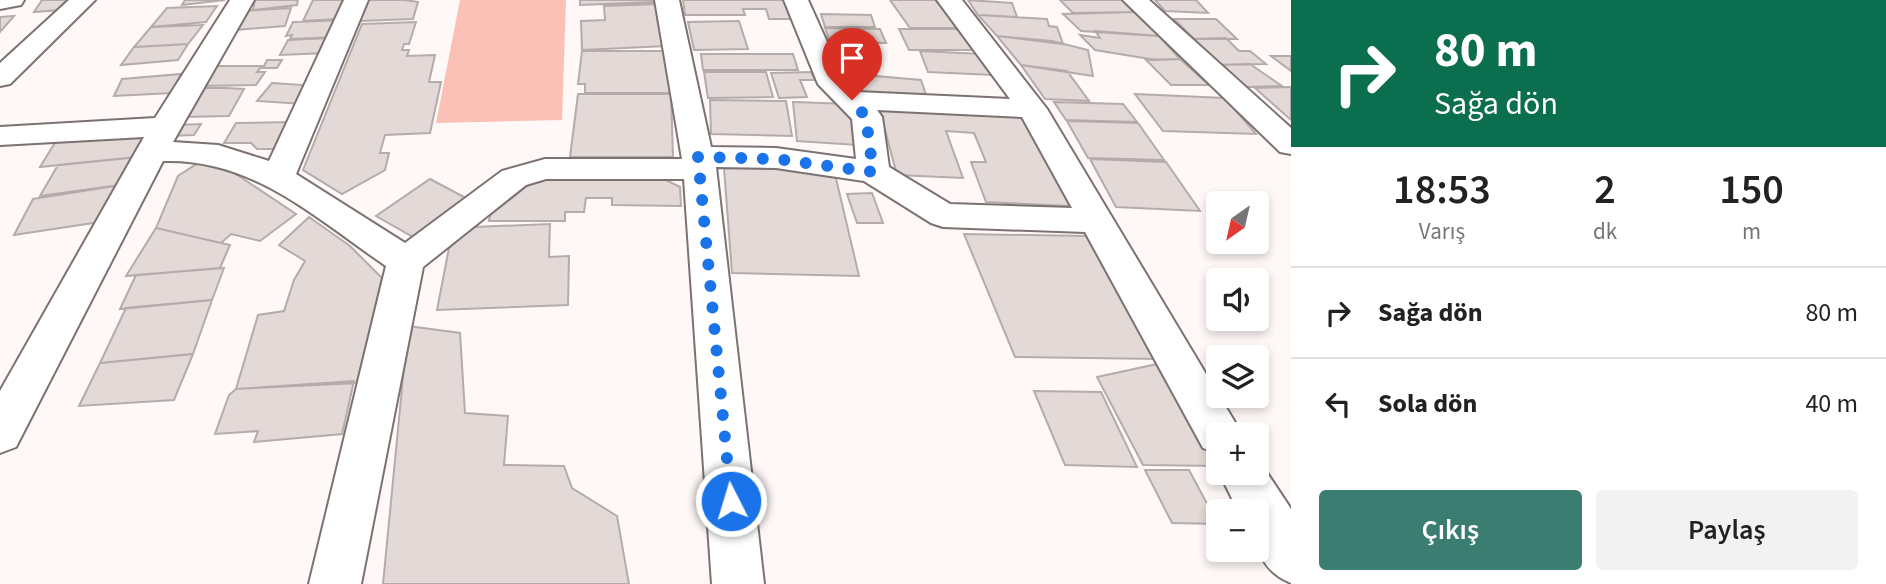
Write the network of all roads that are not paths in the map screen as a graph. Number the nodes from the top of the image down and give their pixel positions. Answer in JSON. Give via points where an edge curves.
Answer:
{"nodes":[{"id":1,"x":12,"y":0,"type":"edge"},
{"id":2,"x":83,"y":0,"type":"edge"},
{"id":3,"x":242,"y":0,"type":"edge"},
{"id":4,"x":356,"y":0,"type":"edge"},
{"id":5,"x":667,"y":0,"type":"edge"},
{"id":6,"x":796,"y":0,"type":"edge"},
{"id":7,"x":949,"y":0,"type":"edge"},
{"id":8,"x":1135,"y":0,"type":"edge"},
{"id":9,"x":0,"y":2,"type":"edge"},
{"id":10,"x":0,"y":78,"type":"edge"},
{"id":11,"x":852,"y":100,"type":"junction"},
{"id":12,"x":1032,"y":109,"type":"junction"},
{"id":13,"x":0,"y":136,"type":"edge"},
{"id":14,"x":159,"y":139,"type":"junction"},
{"id":15,"x":1291,"y":145,"type":"edge"},
{"id":16,"x":699,"y":163,"type":"junction"},
{"id":17,"x":873,"y":172,"type":"junction"},
{"id":18,"x":278,"y":177,"type":"junction"},
{"id":19,"x":1095,"y":221,"type":"junction"},
{"id":20,"x":406,"y":261,"type":"junction"},
{"id":21,"x":1212,"y":422,"type":"edge"},
{"id":22,"x":0,"y":433,"type":"edge"},
{"id":23,"x":1249,"y":485,"type":"edge"},
{"id":24,"x":1291,"y":557,"type":"edge"},
{"id":25,"x":335,"y":584,"type":"edge"},
{"id":26,"x":738,"y":584,"type":"edge"}],
"edges":[{"from":1,"to":9,"type":"street"},
{"from":2,"to":10,"type":"street"},
{"from":3,"to":14,"type":"street"},
{"from":4,"to":18,"type":"street"},
{"from":5,"to":16,"type":"street"},
{"from":6,"to":11,"type":"street","via":[[832,84]]},
{"from":7,"to":12,"type":"street"},
{"from":8,"to":15,"type":"street"},
{"from":11,"to":12,"type":"street"},
{"from":11,"to":17,"type":"street","via":[[866,117]]},
{"from":12,"to":19,"type":"street"},
{"from":13,"to":14,"type":"street"},
{"from":14,"to":18,"type":"street","via":[[241,160]]},
{"from":14,"to":22,"type":"street"},
{"from":16,"to":17,"type":"street","via":[[776,159]]},
{"from":16,"to":20,"type":"street","via":[[545,169],[514,178]]},
{"from":16,"to":26,"type":"street"},
{"from":17,"to":19,"type":"street","via":[[943,215]]},
{"from":18,"to":20,"type":"street"},
{"from":19,"to":21,"type":"street"},
{"from":20,"to":25,"type":"street"},
{"from":23,"to":24,"type":"street"}]}
